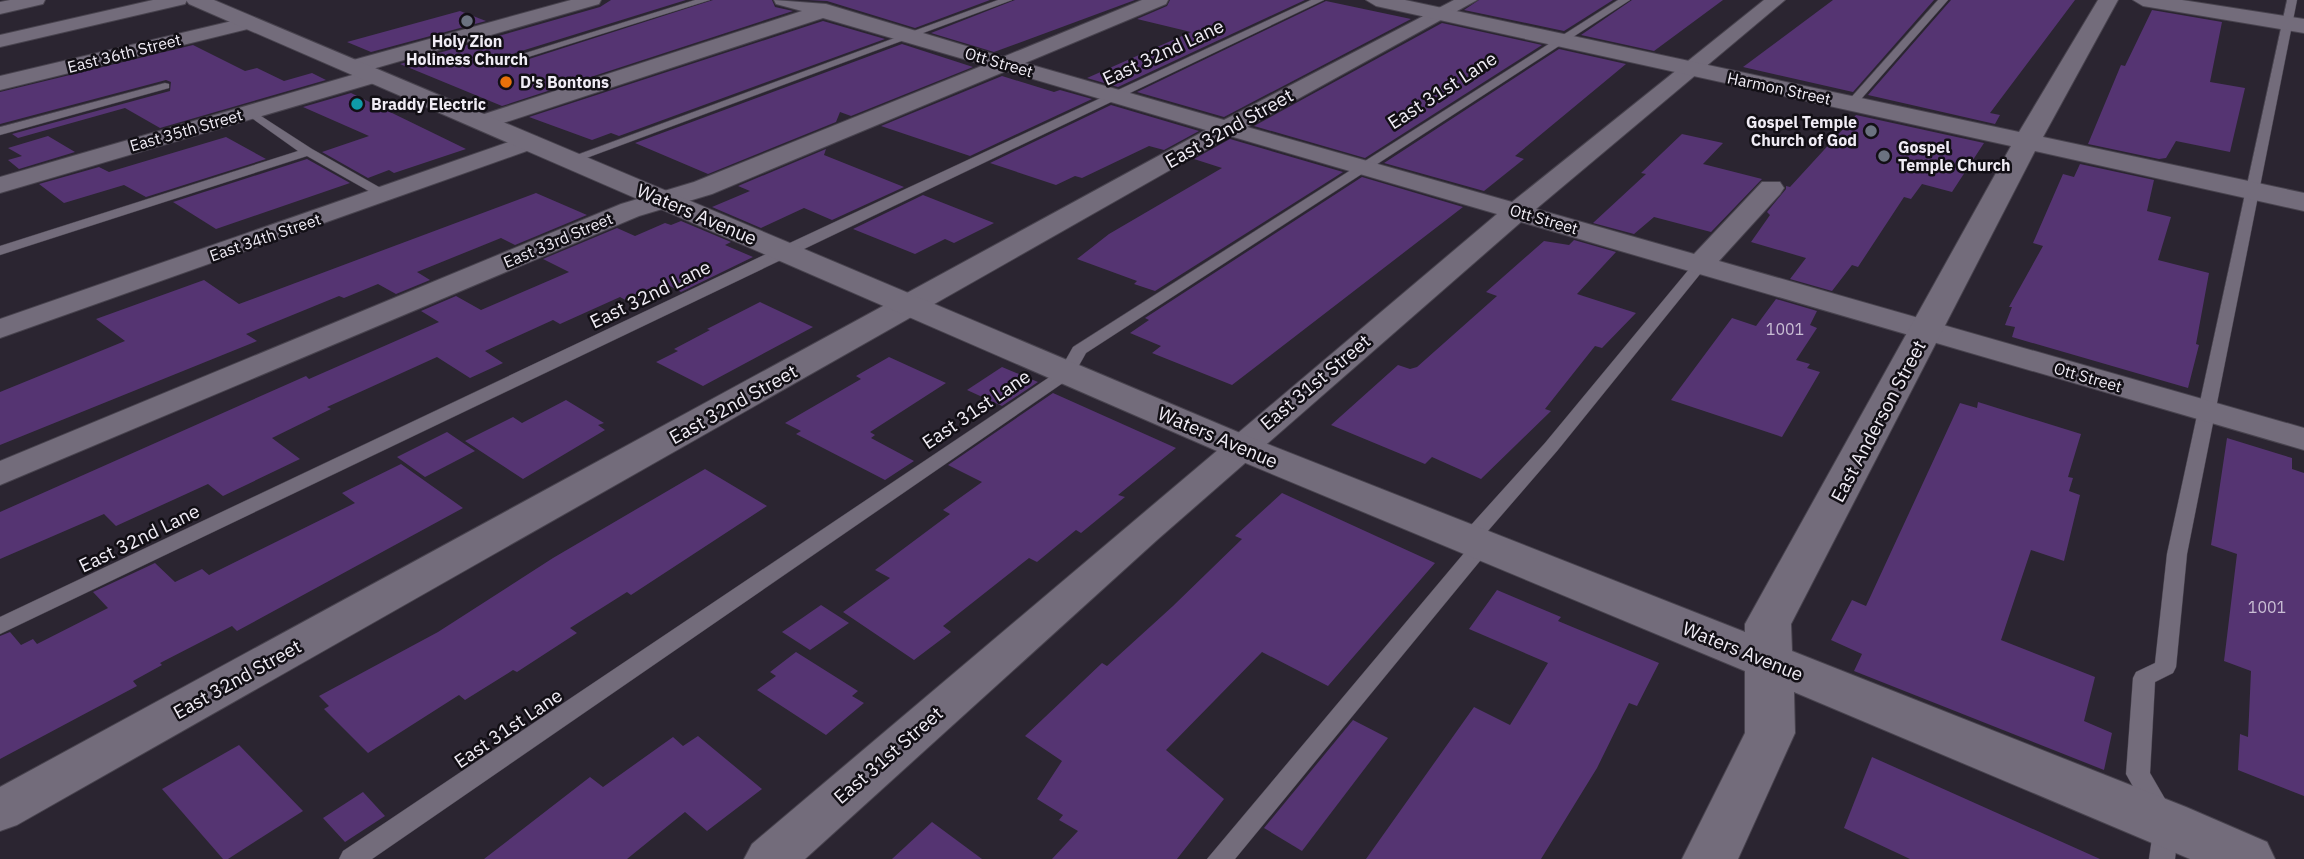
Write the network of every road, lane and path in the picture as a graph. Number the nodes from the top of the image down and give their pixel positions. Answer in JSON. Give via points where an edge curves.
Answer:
{"nodes":[{"id":1,"x":36,"y":0,"type":"edge"},
{"id":2,"x":178,"y":0,"type":"edge"},
{"id":3,"x":592,"y":0,"type":"edge"},
{"id":4,"x":705,"y":0,"type":"edge"},
{"id":5,"x":783,"y":0,"type":"edge"},
{"id":6,"x":856,"y":0,"type":"edge"},
{"id":7,"x":1007,"y":0,"type":"edge"},
{"id":8,"x":1159,"y":0,"type":"edge"},
{"id":9,"x":1319,"y":0,"type":"edge"},
{"id":10,"x":1376,"y":0,"type":"edge"},
{"id":11,"x":1625,"y":0,"type":"edge"},
{"id":12,"x":1776,"y":0,"type":"edge"},
{"id":13,"x":1943,"y":0,"type":"edge"},
{"id":14,"x":2108,"y":0,"type":"edge"},
{"id":15,"x":2143,"y":0,"type":"edge"},
{"id":16,"x":2292,"y":0,"type":"edge"},
{"id":17,"x":1454,"y":7,"type":"edge"},
{"id":18,"x":0,"y":8,"type":"edge"},
{"id":19,"x":226,"y":8,"type":"edge"},
{"id":20,"x":822,"y":11,"type":"junction"},
{"id":21,"x":2295,"y":25,"type":"edge"},
{"id":22,"x":908,"y":36,"type":"junction"},
{"id":23,"x":1561,"y":40,"type":"junction"},
{"id":24,"x":0,"y":41,"type":"edge"},
{"id":25,"x":521,"y":56,"type":"dead end"},
{"id":26,"x":1002,"y":64,"type":"junction"},
{"id":27,"x":1690,"y":68,"type":"junction"},
{"id":28,"x":363,"y":72,"type":"junction"},
{"id":29,"x":0,"y":83,"type":"edge"},
{"id":30,"x":165,"y":86,"type":"dead end"},
{"id":31,"x":1115,"y":95,"type":"junction"},
{"id":32,"x":1852,"y":104,"type":"junction"},
{"id":33,"x":250,"y":112,"type":"junction"},
{"id":34,"x":483,"y":122,"type":"junction"},
{"id":35,"x":1227,"y":128,"type":"junction"},
{"id":36,"x":0,"y":131,"type":"edge"},
{"id":37,"x":2027,"y":141,"type":"junction"},
{"id":38,"x":529,"y":142,"type":"junction"},
{"id":39,"x":308,"y":152,"type":"junction"},
{"id":40,"x":569,"y":160,"type":"junction"},
{"id":41,"x":1362,"y":166,"type":"junction"},
{"id":42,"x":0,"y":185,"type":"edge"},
{"id":43,"x":1771,"y":188,"type":"dead end"},
{"id":44,"x":2253,"y":190,"type":"junction"},
{"id":45,"x":386,"y":195,"type":"junction"},
{"id":46,"x":666,"y":200,"type":"junction"},
{"id":47,"x":2304,"y":202,"type":"edge"},
{"id":48,"x":1515,"y":211,"type":"junction"},
{"id":49,"x":0,"y":251,"type":"edge"},
{"id":50,"x":784,"y":251,"type":"junction"},
{"id":51,"x":1700,"y":265,"type":"junction"},
{"id":52,"x":911,"y":306,"type":"junction"},
{"id":53,"x":0,"y":329,"type":"edge"},
{"id":54,"x":1927,"y":330,"type":"junction"},
{"id":55,"x":1067,"y":373,"type":"junction"},
{"id":56,"x":2208,"y":411,"type":"junction"},
{"id":57,"x":2304,"y":439,"type":"edge"},
{"id":58,"x":1238,"y":446,"type":"junction"},
{"id":59,"x":0,"y":474,"type":"edge"},
{"id":60,"x":1476,"y":542,"type":"junction"},
{"id":61,"x":0,"y":625,"type":"edge"},
{"id":62,"x":1771,"y":662,"type":"junction"},
{"id":63,"x":0,"y":811,"type":"edge"},
{"id":64,"x":2164,"y":841,"type":"edge"},
{"id":65,"x":352,"y":859,"type":"edge"},
{"id":66,"x":770,"y":859,"type":"edge"},
{"id":67,"x":1220,"y":859,"type":"edge"},
{"id":68,"x":1710,"y":859,"type":"edge"},
{"id":69,"x":2247,"y":859,"type":"edge"}],
"edges":[{"from":1,"to":18,"type":"street"},
{"from":2,"to":24,"type":"street"},
{"from":3,"to":28,"type":"street","name":"East 35th Street"},
{"from":4,"to":25,"type":"lane"},
{"from":5,"to":20,"type":"street","name":"Ott Street"},
{"from":6,"to":20,"type":"street"},
{"from":7,"to":22,"type":"lane"},
{"from":8,"to":26,"type":"street","name":"East 33rd Street"},
{"from":9,"to":31,"type":"lane","name":"East 32nd Lane"},
{"from":10,"to":17,"type":"main road","name":"Harmon Street"},
{"from":11,"to":23,"type":"lane","name":"East 31st Lane"},
{"from":12,"to":27,"type":"street","name":"East 31st Street"},
{"from":13,"to":32,"type":"lane"},
{"from":14,"to":37,"type":"main road","name":"East Anderson Street"},
{"from":15,"to":21,"type":"main road"},
{"from":16,"to":21,"type":"lane"},
{"from":17,"to":23,"type":"main road","name":"Harmon Street"},
{"from":17,"to":35,"type":"street","name":"East 32nd Street"},
{"from":19,"to":28,"type":"main road","name":"Waters Avenue"},
{"from":19,"to":29,"type":"street","name":"East 36th Street"},
{"from":20,"to":22,"type":"street","name":"Ott Street"},
{"from":20,"to":34,"type":"street"},
{"from":21,"to":44,"type":"lane"},
{"from":22,"to":26,"type":"street","name":"Ott Street"},
{"from":22,"to":40,"type":"lane"},
{"from":23,"to":27,"type":"main road","name":"Harmon Street"},
{"from":23,"to":41,"type":"lane","name":"East 31st Lane"},
{"from":26,"to":31,"type":"street","name":"Ott Street"},
{"from":26,"to":46,"type":"street","name":"East 33rd Street"},
{"from":27,"to":32,"type":"main road","name":"Harmon Street"},
{"from":27,"to":48,"type":"street","name":"East 31st Street"},
{"from":28,"to":33,"type":"street","name":"East 35th Street"},
{"from":28,"to":34,"type":"main road","name":"Waters Avenue"},
{"from":30,"to":36,"type":"lane"},
{"from":31,"to":35,"type":"street","name":"Ott Street"},
{"from":31,"to":50,"type":"lane","name":"East 32nd Lane"},
{"from":32,"to":37,"type":"main road","name":"Harmon Street"},
{"from":33,"to":39,"type":"lane"},
{"from":33,"to":42,"type":"street","name":"East 35th Street"},
{"from":34,"to":38,"type":"main road","name":"Waters Avenue"},
{"from":35,"to":41,"type":"street","name":"Ott Street"},
{"from":35,"to":52,"type":"street","name":"East 32nd Street"},
{"from":37,"to":44,"type":"main road","name":"Harmon Street"},
{"from":37,"to":54,"type":"main road","name":"East Anderson Street"},
{"from":38,"to":40,"type":"main road","name":"Waters Avenue"},
{"from":38,"to":45,"type":"street","name":"East 34th Street"},
{"from":39,"to":45,"type":"lane"},
{"from":39,"to":49,"type":"lane"},
{"from":40,"to":46,"type":"main road","name":"Waters Avenue"},
{"from":41,"to":48,"type":"street","name":"Ott Street"},
{"from":41,"to":55,"type":"lane","name":"East 31st Lane","via":[[1079,350]]},
{"from":43,"to":51,"type":"street"},
{"from":44,"to":47,"type":"main road","name":"Harmon Street"},
{"from":44,"to":56,"type":"lane"},
{"from":45,"to":53,"type":"street","name":"East 34th Street"},
{"from":46,"to":50,"type":"main road","name":"Waters Avenue"},
{"from":46,"to":59,"type":"street","name":"East 33rd Street","via":[[630,210]]},
{"from":48,"to":51,"type":"street","name":"Ott Street"},
{"from":48,"to":58,"type":"street","name":"East 31st Street"},
{"from":50,"to":52,"type":"main road","name":"Waters Avenue"},
{"from":50,"to":61,"type":"lane","name":"East 32nd Lane"},
{"from":51,"to":54,"type":"street","name":"Ott Street"},
{"from":51,"to":60,"type":"lane"},
{"from":52,"to":55,"type":"main road","name":"Waters Avenue"},
{"from":52,"to":63,"type":"street","name":"East 32nd Street"},
{"from":54,"to":56,"type":"street","name":"Ott Street"},
{"from":54,"to":62,"type":"main road","name":"East Anderson Street","via":[[1768,624]]},
{"from":55,"to":58,"type":"main road","name":"Waters Avenue"},
{"from":55,"to":65,"type":"lane","name":"East 31st Lane"},
{"from":56,"to":57,"type":"street","name":"Ott Street"},
{"from":56,"to":64,"type":"lane","via":[[2177,554],[2165,667],[2144,678],[2138,775]]},
{"from":58,"to":60,"type":"main road","name":"Waters Avenue"},
{"from":58,"to":66,"type":"street","name":"East 31st Street"},
{"from":60,"to":62,"type":"main road","name":"Waters Avenue"},
{"from":60,"to":67,"type":"lane"},
{"from":62,"to":64,"type":"main road","name":"Waters Avenue"},
{"from":62,"to":68,"type":"main road","name":"East Anderson Street","via":[[1770,733]]},
{"from":64,"to":69,"type":"main road","name":"Waters Avenue"}]}
